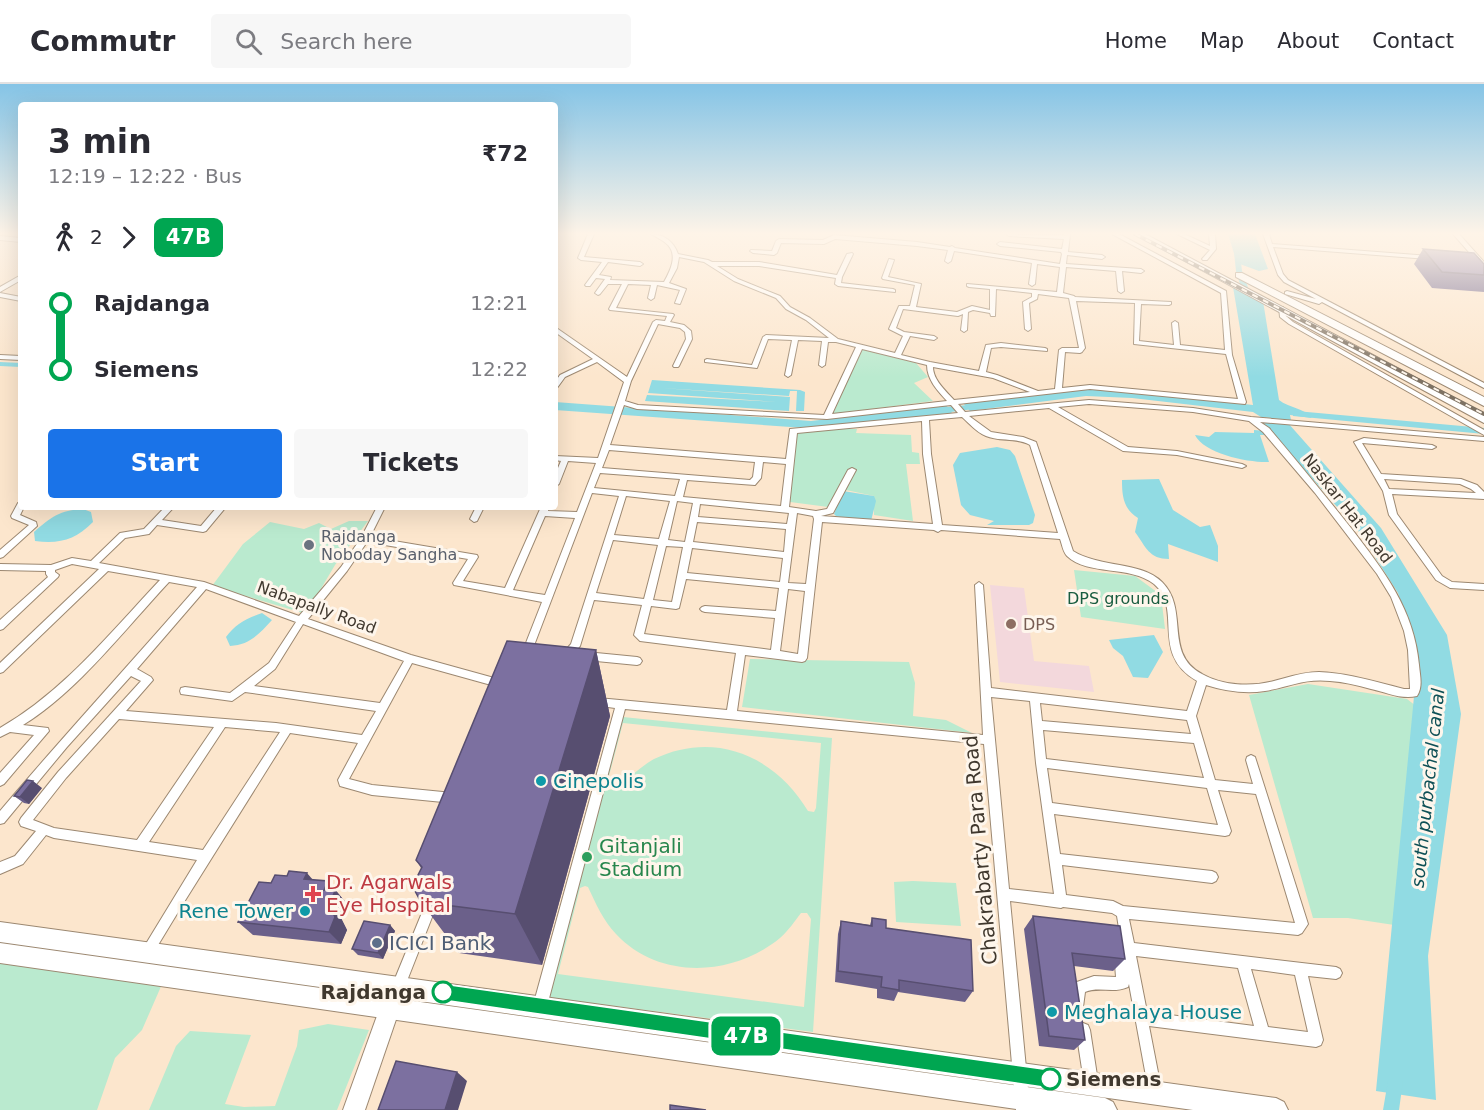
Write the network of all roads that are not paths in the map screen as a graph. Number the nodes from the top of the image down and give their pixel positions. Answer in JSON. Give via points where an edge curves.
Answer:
{"nodes":[{"id":1,"x":1286,"y":281,"type":"edge"},
{"id":2,"x":13,"y":282,"type":"edge"},
{"id":3,"x":590,"y":282,"type":"edge"},
{"id":4,"x":606,"y":282,"type":"joint"},
{"id":5,"x":741,"y":282,"type":"edge"},
{"id":6,"x":838,"y":282,"type":"edge"},
{"id":7,"x":906,"y":282,"type":"edge"},
{"id":8,"x":1061,"y":282,"type":"edge"},
{"id":9,"x":1120,"y":282,"type":"edge"},
{"id":10,"x":1205,"y":282,"type":"edge"},
{"id":11,"x":1245,"y":282,"type":"edge"},
{"id":12,"x":1251,"y":282,"type":"edge"},
{"id":13,"x":1288,"y":282,"type":"edge"},
{"id":14,"x":625,"y":284,"type":"junction"},
{"id":15,"x":654,"y":284,"type":"junction"},
{"id":16,"x":666,"y":284,"type":"joint"},
{"id":17,"x":588,"y":285,"type":"dead end"},
{"id":18,"x":969,"y":285,"type":"dead end"},
{"id":19,"x":993,"y":288,"type":"junction"},
{"id":20,"x":0,"y":290,"type":"edge"},
{"id":21,"x":893,"y":291,"type":"dead end"},
{"id":22,"x":1121,"y":291,"type":"dead end"},
{"id":23,"x":1035,"y":292,"type":"junction"},
{"id":24,"x":598,"y":293,"type":"dead end"},
{"id":25,"x":1060,"y":294,"type":"junction"},
{"id":26,"x":0,"y":296,"type":"edge"},
{"id":27,"x":18,"y":298,"type":"edge"},
{"id":28,"x":651,"y":298,"type":"dead end"},
{"id":29,"x":1073,"y":299,"type":"junction"},
{"id":30,"x":1283,"y":299,"type":"junction"},
{"id":31,"x":1138,"y":302,"type":"junction"},
{"id":32,"x":678,"y":303,"type":"dead end"},
{"id":33,"x":1169,"y":303,"type":"dead end"},
{"id":34,"x":1325,"y":303,"type":"junction"},
{"id":35,"x":913,"y":308,"type":"junction"},
{"id":36,"x":966,"y":313,"type":"junction"},
{"id":37,"x":667,"y":323,"type":"junction"},
{"id":38,"x":1175,"y":323,"type":"dead end"},
{"id":39,"x":1028,"y":329,"type":"dead end"},
{"id":40,"x":964,"y":330,"type":"dead end"},
{"id":41,"x":558,"y":331,"type":"edge"},
{"id":42,"x":906,"y":333,"type":"junction"},
{"id":43,"x":934,"y":338,"type":"dead end"},
{"id":44,"x":795,"y":339,"type":"junction"},
{"id":45,"x":836,"y":340,"type":"junction"},
{"id":46,"x":825,"y":341,"type":"junction"},
{"id":47,"x":859,"y":347,"type":"junction"},
{"id":48,"x":1177,"y":347,"type":"junction"},
{"id":49,"x":1045,"y":350,"type":"dead end"},
{"id":50,"x":1229,"y":352,"type":"junction"},
{"id":51,"x":897,"y":356,"type":"junction"},
{"id":52,"x":0,"y":357,"type":"edge"},
{"id":53,"x":18,"y":358,"type":"edge"},
{"id":54,"x":596,"y":360,"type":"junction"},
{"id":55,"x":707,"y":361,"type":"dead end"},
{"id":56,"x":930,"y":364,"type":"junction"},
{"id":57,"x":822,"y":365,"type":"dead end"},
{"id":58,"x":676,"y":366,"type":"dead end"},
{"id":59,"x":982,"y":373,"type":"junction"},
{"id":60,"x":788,"y":375,"type":"dead end"},
{"id":61,"x":628,"y":381,"type":"junction"},
{"id":62,"x":558,"y":382,"type":"edge"},
{"id":63,"x":1484,"y":386,"type":"edge"},
{"id":64,"x":1058,"y":390,"type":"junction"},
{"id":65,"x":1037,"y":392,"type":"junction"},
{"id":66,"x":1484,"y":402,"type":"edge"},
{"id":67,"x":954,"y":403,"type":"junction"},
{"id":68,"x":621,"y":404,"type":"junction"},
{"id":69,"x":1051,"y":406,"type":"junction"},
{"id":70,"x":964,"y":413,"type":"junction"},
{"id":71,"x":827,"y":417,"type":"junction"},
{"id":72,"x":925,"y":418,"type":"junction"},
{"id":73,"x":1251,"y":419,"type":"junction"},
{"id":74,"x":1484,"y":419,"type":"edge"},
{"id":75,"x":1484,"y":433,"type":"edge"},
{"id":76,"x":1484,"y":439,"type":"edge"},
{"id":77,"x":606,"y":447,"type":"junction"},
{"id":78,"x":1432,"y":447,"type":"dead end"},
{"id":79,"x":558,"y":458,"type":"edge"},
{"id":80,"x":566,"y":458,"type":"junction"},
{"id":81,"x":759,"y":460,"type":"junction"},
{"id":82,"x":789,"y":462,"type":"junction"},
{"id":83,"x":599,"y":465,"type":"junction"},
{"id":84,"x":1242,"y":466,"type":"dead end"},
{"id":85,"x":852,"y":470,"type":"dead end"},
{"id":86,"x":1378,"y":476,"type":"junction"},
{"id":87,"x":558,"y":477,"type":"edge"},
{"id":88,"x":684,"y":478,"type":"junction"},
{"id":89,"x":589,"y":490,"type":"junction"},
{"id":90,"x":1388,"y":491,"type":"junction"},
{"id":91,"x":623,"y":494,"type":"junction"},
{"id":92,"x":1484,"y":496,"type":"edge"},
{"id":93,"x":676,"y":499,"type":"junction"},
{"id":94,"x":697,"y":501,"type":"junction"},
{"id":95,"x":18,"y":510,"type":"edge"},
{"id":96,"x":167,"y":510,"type":"edge"},
{"id":97,"x":219,"y":510,"type":"edge"},
{"id":98,"x":380,"y":510,"type":"edge"},
{"id":99,"x":478,"y":510,"type":"edge"},
{"id":100,"x":544,"y":510,"type":"edge"},
{"id":101,"x":789,"y":510,"type":"junction"},
{"id":102,"x":579,"y":515,"type":"junction"},
{"id":103,"x":817,"y":517,"type":"junction"},
{"id":104,"x":474,"y":519,"type":"dead end"},
{"id":105,"x":693,"y":519,"type":"junction"},
{"id":106,"x":155,"y":522,"type":"junction"},
{"id":107,"x":791,"y":527,"type":"junction"},
{"id":108,"x":938,"y":529,"type":"junction"},
{"id":109,"x":1062,"y":536,"type":"junction"},
{"id":110,"x":609,"y":537,"type":"junction"},
{"id":111,"x":365,"y":539,"type":"junction"},
{"id":112,"x":665,"y":542,"type":"junction"},
{"id":113,"x":688,"y":544,"type":"junction"},
{"id":114,"x":0,"y":555,"type":"edge"},
{"id":115,"x":788,"y":555,"type":"junction"},
{"id":116,"x":93,"y":564,"type":"junction"},
{"id":117,"x":0,"y":567,"type":"edge"},
{"id":118,"x":107,"y":567,"type":"junction"},
{"id":119,"x":51,"y":568,"type":"junction"},
{"id":120,"x":682,"y":576,"type":"junction"},
{"id":121,"x":166,"y":578,"type":"junction"},
{"id":122,"x":204,"y":585,"type":"junction"},
{"id":123,"x":979,"y":585,"type":"dead end"},
{"id":124,"x":784,"y":586,"type":"junction"},
{"id":125,"x":1484,"y":587,"type":"edge"},
{"id":126,"x":810,"y":588,"type":"junction"},
{"id":127,"x":508,"y":592,"type":"junction"},
{"id":128,"x":591,"y":596,"type":"junction"},
{"id":129,"x":548,"y":599,"type":"junction"},
{"id":130,"x":648,"y":603,"type":"junction"},
{"id":131,"x":705,"y":609,"type":"dead end"},
{"id":132,"x":779,"y":615,"type":"junction"},
{"id":133,"x":302,"y":619,"type":"junction"},
{"id":134,"x":0,"y":626,"type":"edge"},
{"id":135,"x":741,"y":650,"type":"junction"},
{"id":136,"x":775,"y":654,"type":"junction"},
{"id":137,"x":529,"y":656,"type":"edge"},
{"id":138,"x":410,"y":659,"type":"junction"},
{"id":139,"x":637,"y":661,"type":"dead end"},
{"id":140,"x":132,"y":668,"type":"junction"},
{"id":141,"x":0,"y":669,"type":"edge"},
{"id":142,"x":1202,"y":680,"type":"junction"},
{"id":143,"x":514,"y":687,"type":"edge"},
{"id":144,"x":243,"y":688,"type":"junction"},
{"id":145,"x":185,"y":691,"type":"dead end"},
{"id":146,"x":986,"y":692,"type":"junction"},
{"id":147,"x":1035,"y":698,"type":"junction"},
{"id":148,"x":583,"y":700,"type":"edge"},
{"id":149,"x":621,"y":706,"type":"junction"},
{"id":150,"x":383,"y":708,"type":"junction"},
{"id":151,"x":116,"y":715,"type":"junction"},
{"id":152,"x":730,"y":716,"type":"junction"},
{"id":153,"x":1191,"y":716,"type":"junction"},
{"id":154,"x":222,"y":723,"type":"junction"},
{"id":155,"x":1037,"y":725,"type":"junction"},
{"id":156,"x":5,"y":727,"type":"edge"},
{"id":157,"x":287,"y":729,"type":"junction"},
{"id":158,"x":0,"y":733,"type":"edge"},
{"id":159,"x":365,"y":740,"type":"junction"},
{"id":160,"x":989,"y":740,"type":"junction"},
{"id":161,"x":1198,"y":740,"type":"junction"},
{"id":162,"x":1251,"y":760,"type":"dead end"},
{"id":163,"x":1041,"y":763,"type":"junction"},
{"id":164,"x":0,"y":780,"type":"edge"},
{"id":165,"x":1210,"y":782,"type":"junction"},
{"id":166,"x":1260,"y":790,"type":"junction"},
{"id":167,"x":463,"y":799,"type":"edge"},
{"id":168,"x":1048,"y":808,"type":"junction"},
{"id":169,"x":0,"y":819,"type":"edge"},
{"id":170,"x":43,"y":831,"type":"junction"},
{"id":171,"x":140,"y":845,"type":"junction"},
{"id":172,"x":204,"y":856,"type":"junction"},
{"id":173,"x":1054,"y":860,"type":"junction"},
{"id":174,"x":0,"y":868,"type":"edge"},
{"id":175,"x":1212,"y":877,"type":"dead end"},
{"id":176,"x":438,"y":887,"type":"edge"},
{"id":177,"x":1004,"y":894,"type":"junction"},
{"id":178,"x":1061,"y":902,"type":"junction"},
{"id":179,"x":1122,"y":912,"type":"junction"},
{"id":180,"x":1111,"y":929,"type":"edge"},
{"id":181,"x":0,"y":932,"type":"edge"},
{"id":182,"x":1129,"y":950,"type":"junction"},
{"id":183,"x":148,"y":951,"type":"junction"},
{"id":184,"x":0,"y":953,"type":"edge"},
{"id":185,"x":1243,"y":963,"type":"junction"},
{"id":186,"x":1300,"y":969,"type":"junction"},
{"id":187,"x":1336,"y":973,"type":"dead end"},
{"id":188,"x":398,"y":986,"type":"junction"},
{"id":189,"x":540,"y":1006,"type":"junction"},
{"id":190,"x":389,"y":1009,"type":"junction"},
{"id":191,"x":1142,"y":1018,"type":"junction"},
{"id":192,"x":1263,"y":1033,"type":"junction"},
{"id":193,"x":1020,"y":1075,"type":"junction"},
{"id":194,"x":1091,"y":1084,"type":"junction"},
{"id":195,"x":1156,"y":1094,"type":"junction"},
{"id":196,"x":1023,"y":1104,"type":"edge"},
{"id":197,"x":354,"y":1110,"type":"edge"},
{"id":198,"x":1105,"y":1110,"type":"edge"},
{"id":199,"x":1276,"y":1110,"type":"edge"}],
"edges":[{"from":1,"to":30,"type":"street","via":[[1289,289]]},
{"from":2,"to":20,"type":"street"},
{"from":3,"to":17,"type":"street"},
{"from":4,"to":14,"type":"street"},
{"from":4,"to":24,"type":"street"},
{"from":5,"to":45,"type":"street","via":[[778,297]]},
{"from":6,"to":21,"type":"street"},
{"from":7,"to":35,"type":"street","via":[[918,284]]},
{"from":8,"to":25,"type":"street"},
{"from":9,"to":22,"type":"street"},
{"from":10,"to":50,"type":"street","via":[[1224,292]]},
{"from":11,"to":30,"type":"main road"},
{"from":12,"to":30,"type":"main road"},
{"from":13,"to":34,"type":"street"},
{"from":14,"to":15,"type":"street"},
{"from":14,"to":37,"type":"street","via":[[612,309],[671,315]]},
{"from":15,"to":16,"type":"street"},
{"from":15,"to":28,"type":"street"},
{"from":16,"to":32,"type":"street","via":[[683,289]]},
{"from":18,"to":19,"type":"street"},
{"from":19,"to":23,"type":"street"},
{"from":19,"to":36,"type":"street","via":[[993,314],[972,308]]},
{"from":23,"to":25,"type":"street"},
{"from":23,"to":39,"type":"street","via":[[1035,298],[1026,302]]},
{"from":25,"to":29,"type":"street"},
{"from":26,"to":27,"type":"street"},
{"from":29,"to":31,"type":"street"},
{"from":29,"to":64,"type":"street","via":[[1082,351],[1062,350]]},
{"from":30,"to":34,"type":"street"},
{"from":30,"to":66,"type":"main road"},
{"from":30,"to":74,"type":"main road","via":[[1310,327]]},
{"from":30,"to":75,"type":"street","via":[[1283,317],[1291,323]]},
{"from":31,"to":33,"type":"street"},
{"from":31,"to":48,"type":"street","via":[[1137,343]]},
{"from":34,"to":63,"type":"street"},
{"from":35,"to":36,"type":"street"},
{"from":35,"to":42,"type":"street","via":[[901,307],[892,327],[893,331]]},
{"from":36,"to":40,"type":"street"},
{"from":37,"to":58,"type":"street","via":[[682,326],[689,334]]},
{"from":37,"to":61,"type":"street","via":[[656,322]]},
{"from":38,"to":48,"type":"street"},
{"from":41,"to":54,"type":"street"},
{"from":42,"to":43,"type":"street"},
{"from":42,"to":51,"type":"street"},
{"from":44,"to":46,"type":"street"},
{"from":44,"to":55,"type":"street","via":[[763,338],[755,367]]},
{"from":44,"to":60,"type":"street"},
{"from":45,"to":46,"type":"street"},
{"from":45,"to":47,"type":"street"},
{"from":46,"to":57,"type":"street"},
{"from":47,"to":51,"type":"street"},
{"from":47,"to":71,"type":"street"},
{"from":48,"to":50,"type":"street"},
{"from":49,"to":59,"type":"street","via":[[987,346]]},
{"from":50,"to":64,"type":"street","via":[[1242,402],[1103,388]]},
{"from":51,"to":56,"type":"street"},
{"from":52,"to":53,"type":"street"},
{"from":54,"to":61,"type":"street"},
{"from":54,"to":62,"type":"street"},
{"from":56,"to":59,"type":"street"},
{"from":56,"to":67,"type":"street","via":[[930,373]]},
{"from":59,"to":65,"type":"street"},
{"from":61,"to":68,"type":"street"},
{"from":64,"to":65,"type":"street"},
{"from":65,"to":67,"type":"street"},
{"from":67,"to":70,"type":"street"},
{"from":67,"to":71,"type":"street"},
{"from":68,"to":71,"type":"street"},
{"from":68,"to":77,"type":"street"},
{"from":69,"to":70,"type":"street"},
{"from":69,"to":73,"type":"street","via":[[1101,401]]},
{"from":69,"to":84,"type":"street","via":[[1126,449],[1177,453]]},
{"from":70,"to":72,"type":"street"},
{"from":70,"to":109,"type":"street","via":[[987,434],[1029,440],[1033,444]]},
{"from":72,"to":82,"type":"street","via":[[793,431]]},
{"from":72,"to":108,"type":"street"},
{"from":73,"to":76,"type":"street"},
{"from":73,"to":142,"type":"street","name":"Naskar Hat Road","via":[[1266,430],[1318,491],[1380,572],[1409,631],[1416,689],[1404,693],[1321,676],[1303,676],[1264,687]]},
{"from":77,"to":81,"type":"street"},
{"from":77,"to":83,"type":"street"},
{"from":78,"to":86,"type":"street","via":[[1358,442]]},
{"from":79,"to":80,"type":"street"},
{"from":80,"to":83,"type":"street"},
{"from":80,"to":87,"type":"street"},
{"from":81,"to":82,"type":"street"},
{"from":81,"to":88,"type":"street","via":[[757,478],[752,483]]},
{"from":82,"to":101,"type":"street"},
{"from":83,"to":88,"type":"street"},
{"from":83,"to":89,"type":"street"},
{"from":85,"to":103,"type":"street","via":[[830,511]]},
{"from":86,"to":90,"type":"street"},
{"from":86,"to":92,"type":"street","via":[[1461,482]]},
{"from":88,"to":93,"type":"street"},
{"from":89,"to":91,"type":"street"},
{"from":89,"to":102,"type":"street"},
{"from":90,"to":92,"type":"street"},
{"from":90,"to":125,"type":"street","via":[[1393,515],[1439,578],[1450,585]]},
{"from":91,"to":93,"type":"street"},
{"from":91,"to":110,"type":"street"},
{"from":93,"to":94,"type":"street"},
{"from":93,"to":112,"type":"street"},
{"from":94,"to":101,"type":"street"},
{"from":94,"to":105,"type":"street"},
{"from":95,"to":114,"type":"street","via":[[15,516],[33,526]]},
{"from":96,"to":106,"type":"street"},
{"from":97,"to":106,"type":"street","via":[[202,529]]},
{"from":98,"to":111,"type":"street"},
{"from":99,"to":104,"type":"street"},
{"from":100,"to":102,"type":"street"},
{"from":100,"to":127,"type":"street"},
{"from":101,"to":103,"type":"street"},
{"from":101,"to":107,"type":"street"},
{"from":102,"to":129,"type":"street"},
{"from":103,"to":108,"type":"street"},
{"from":103,"to":126,"type":"street"},
{"from":105,"to":107,"type":"street"},
{"from":105,"to":113,"type":"street"},
{"from":106,"to":116,"type":"street","via":[[146,532],[123,536]]},
{"from":107,"to":115,"type":"street"},
{"from":108,"to":109,"type":"street"},
{"from":109,"to":142,"type":"street","via":[[1074,558],[1139,573],[1158,583],[1173,608],[1176,651],[1182,663]]},
{"from":110,"to":112,"type":"street"},
{"from":110,"to":128,"type":"street"},
{"from":111,"to":127,"type":"street","via":[[474,557],[457,583]]},
{"from":111,"to":133,"type":"street"},
{"from":112,"to":113,"type":"street"},
{"from":112,"to":130,"type":"street"},
{"from":113,"to":115,"type":"street"},
{"from":113,"to":120,"type":"street"},
{"from":115,"to":124,"type":"street"},
{"from":116,"to":118,"type":"street","name":"Nabapally Road"},
{"from":116,"to":119,"type":"street","name":"Nabapally Road","via":[[70,561]]},
{"from":117,"to":119,"type":"street","name":"Nabapally Road"},
{"from":118,"to":121,"type":"street","name":"Nabapally Road"},
{"from":118,"to":141,"type":"street"},
{"from":119,"to":134,"type":"street","via":[[50,574],[56,575]]},
{"from":120,"to":124,"type":"street"},
{"from":120,"to":130,"type":"street","via":[[676,606]]},
{"from":121,"to":122,"type":"street","name":"Nabapally Road"},
{"from":121,"to":156,"type":"street","via":[[70,680],[30,715]]},
{"from":122,"to":133,"type":"street","name":"Nabapally Road"},
{"from":122,"to":140,"type":"street"},
{"from":123,"to":146,"type":"street","name":"Chakrabarty Para Road"},
{"from":124,"to":126,"type":"street"},
{"from":124,"to":132,"type":"street"},
{"from":126,"to":136,"type":"street","via":[[802,658]]},
{"from":127,"to":129,"type":"street"},
{"from":128,"to":130,"type":"street"},
{"from":128,"to":139,"type":"street","via":[[575,646],[561,654]]},
{"from":129,"to":137,"type":"street"},
{"from":130,"to":135,"type":"street","via":[[639,635],[643,638]]},
{"from":131,"to":132,"type":"street"},
{"from":132,"to":136,"type":"street"},
{"from":133,"to":138,"type":"street","name":"Nabapally Road"},
{"from":133,"to":144,"type":"street","via":[[272,666]]},
{"from":135,"to":136,"type":"street"},
{"from":135,"to":152,"type":"street"},
{"from":138,"to":143,"type":"street","name":"Nabapally Road"},
{"from":138,"to":150,"type":"street"},
{"from":140,"to":151,"type":"street","via":[[132,672],[148,680]]},
{"from":140,"to":169,"type":"street"},
{"from":142,"to":153,"type":"street"},
{"from":144,"to":145,"type":"street","via":[[232,697]]},
{"from":144,"to":150,"type":"street"},
{"from":146,"to":147,"type":"street"},
{"from":146,"to":160,"type":"street","name":"Chakrabarty Para Road"},
{"from":147,"to":153,"type":"street"},
{"from":147,"to":155,"type":"street"},
{"from":148,"to":149,"type":"street"},
{"from":149,"to":152,"type":"street"},
{"from":149,"to":189,"type":"street"},
{"from":150,"to":159,"type":"street"},
{"from":151,"to":154,"type":"street"},
{"from":151,"to":170,"type":"street","via":[[26,819],[26,824]]},
{"from":152,"to":160,"type":"street"},
{"from":153,"to":161,"type":"street"},
{"from":154,"to":157,"type":"street"},
{"from":154,"to":171,"type":"street"},
{"from":155,"to":161,"type":"street"},
{"from":155,"to":163,"type":"street"},
{"from":156,"to":158,"type":"street"},
{"from":156,"to":164,"type":"street","via":[[44,731]]},
{"from":157,"to":159,"type":"street"},
{"from":157,"to":172,"type":"street","via":[[222,835]]},
{"from":159,"to":167,"type":"street","via":[[344,783],[372,790]]},
{"from":160,"to":177,"type":"street","name":"Chakrabarty Para Road"},
{"from":161,"to":165,"type":"street"},
{"from":162,"to":166,"type":"street"},
{"from":163,"to":165,"type":"street"},
{"from":163,"to":168,"type":"street"},
{"from":165,"to":166,"type":"street"},
{"from":165,"to":168,"type":"street","via":[[1225,831]]},
{"from":166,"to":179,"type":"street","via":[[1302,924],[1298,929]]},
{"from":168,"to":173,"type":"street"},
{"from":170,"to":171,"type":"street"},
{"from":170,"to":174,"type":"street","via":[[19,860]]},
{"from":171,"to":172,"type":"street"},
{"from":172,"to":183,"type":"street"},
{"from":173,"to":175,"type":"street"},
{"from":173,"to":178,"type":"street"},
{"from":176,"to":188,"type":"street"},
{"from":177,"to":178,"type":"street"},
{"from":177,"to":193,"type":"street","name":"Chakrabarty Para Road"},
{"from":178,"to":179,"type":"street","via":[[1113,907]]},
{"from":179,"to":182,"type":"street"},
{"from":180,"to":194,"type":"street","via":[[1117,934],[1123,982],[1084,984],[1077,994]]},
{"from":181,"to":183,"type":"main road"},
{"from":182,"to":185,"type":"street"},
{"from":182,"to":191,"type":"street"},
{"from":183,"to":188,"type":"main road"},
{"from":184,"to":190,"type":"main road"},
{"from":185,"to":186,"type":"street"},
{"from":185,"to":192,"type":"street"},
{"from":186,"to":187,"type":"street"},
{"from":186,"to":192,"type":"street","via":[[1316,1040]]},
{"from":188,"to":189,"type":"main road"},
{"from":188,"to":190,"type":"street"},
{"from":189,"to":193,"type":"main road"},
{"from":190,"to":196,"type":"main road"},
{"from":190,"to":197,"type":"street"},
{"from":191,"to":192,"type":"street"},
{"from":191,"to":195,"type":"street"},
{"from":193,"to":194,"type":"main road"},
{"from":193,"to":196,"type":"street","name":"Chakrabarty Para Road"},
{"from":194,"to":195,"type":"main road"},
{"from":195,"to":199,"type":"main road"},
{"from":196,"to":198,"type":"main road"}]}
